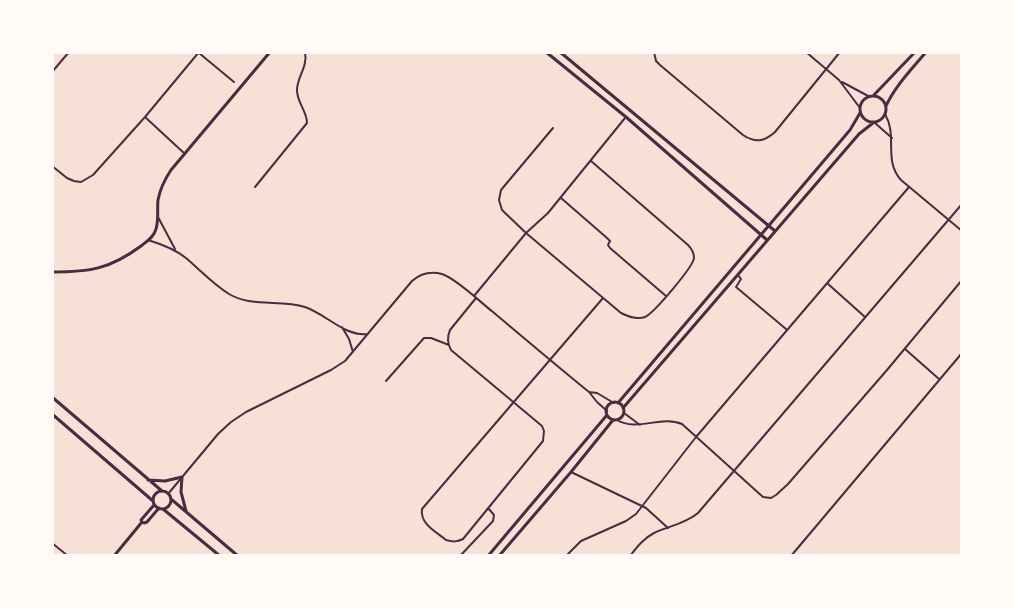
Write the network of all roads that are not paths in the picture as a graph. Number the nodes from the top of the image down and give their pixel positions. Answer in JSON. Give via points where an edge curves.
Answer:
{"nodes":[{"id":1,"x":69,"y":52,"type":"edge"},
{"id":2,"x":270,"y":52,"type":"edge"},
{"id":3,"x":305,"y":52,"type":"edge"},
{"id":4,"x":546,"y":52,"type":"edge"},
{"id":5,"x":560,"y":52,"type":"edge"},
{"id":6,"x":654,"y":52,"type":"edge"},
{"id":7,"x":806,"y":52,"type":"edge"},
{"id":8,"x":840,"y":52,"type":"edge"},
{"id":9,"x":915,"y":52,"type":"edge"},
{"id":10,"x":926,"y":52,"type":"edge"},
{"id":11,"x":199,"y":53,"type":"edge"},
{"id":12,"x":573,"y":63,"type":"junction"},
{"id":13,"x":578,"y":68,"type":"junction"},
{"id":14,"x":826,"y":69,"type":"junction"},
{"id":15,"x":567,"y":70,"type":"junction"},
{"id":16,"x":52,"y":72,"type":"edge"},
{"id":17,"x":573,"y":76,"type":"junction"},
{"id":18,"x":839,"y":80,"type":"junction"},
{"id":19,"x":234,"y":82,"type":"dead end"},
{"id":20,"x":872,"y":96,"type":"junction"},
{"id":21,"x":886,"y":106,"type":"junction"},
{"id":22,"x":860,"y":108,"type":"junction"},
{"id":23,"x":860,"y":113,"type":"junction"},
{"id":24,"x":885,"y":114,"type":"junction"},
{"id":25,"x":145,"y":117,"type":"junction"},
{"id":26,"x":626,"y":117,"type":"junction"},
{"id":27,"x":874,"y":123,"type":"junction"},
{"id":28,"x":553,"y":128,"type":"dead end"},
{"id":29,"x":892,"y":138,"type":"junction"},
{"id":30,"x":185,"y":154,"type":"junction"},
{"id":31,"x":591,"y":161,"type":"junction"},
{"id":32,"x":52,"y":166,"type":"edge"},
{"id":33,"x":255,"y":187,"type":"dead end"},
{"id":34,"x":909,"y":187,"type":"junction"},
{"id":35,"x":561,"y":198,"type":"junction"},
{"id":36,"x":962,"y":204,"type":"edge"},
{"id":37,"x":157,"y":216,"type":"junction"},
{"id":38,"x":948,"y":220,"type":"junction"},
{"id":39,"x":768,"y":225,"type":"junction"},
{"id":40,"x":775,"y":231,"type":"junction"},
{"id":41,"x":962,"y":231,"type":"edge"},
{"id":42,"x":526,"y":233,"type":"junction"},
{"id":43,"x":760,"y":234,"type":"junction"},
{"id":44,"x":148,"y":240,"type":"junction"},
{"id":45,"x":768,"y":240,"type":"junction"},
{"id":46,"x":176,"y":252,"type":"junction"},
{"id":47,"x":52,"y":272,"type":"edge"},
{"id":48,"x":738,"y":275,"type":"junction"},
{"id":49,"x":962,"y":280,"type":"edge"},
{"id":50,"x":827,"y":283,"type":"junction"},
{"id":51,"x":666,"y":296,"type":"junction"},
{"id":52,"x":475,"y":297,"type":"junction"},
{"id":53,"x":603,"y":298,"type":"junction"},
{"id":54,"x":865,"y":317,"type":"junction"},
{"id":55,"x":342,"y":327,"type":"junction"},
{"id":56,"x":787,"y":330,"type":"junction"},
{"id":57,"x":368,"y":334,"type":"junction"},
{"id":58,"x":448,"y":345,"type":"junction"},
{"id":59,"x":905,"y":349,"type":"junction"},
{"id":60,"x":353,"y":352,"type":"junction"},
{"id":61,"x":962,"y":353,"type":"edge"},
{"id":62,"x":549,"y":360,"type":"junction"},
{"id":63,"x":940,"y":380,"type":"junction"},
{"id":64,"x":386,"y":381,"type":"dead end"},
{"id":65,"x":589,"y":392,"type":"junction"},
{"id":66,"x":52,"y":397,"type":"edge"},
{"id":67,"x":512,"y":402,"type":"junction"},
{"id":68,"x":616,"y":403,"type":"junction"},
{"id":69,"x":624,"y":408,"type":"junction"},
{"id":70,"x":607,"y":413,"type":"junction"},
{"id":71,"x":624,"y":413,"type":"junction"},
{"id":72,"x":52,"y":414,"type":"edge"},
{"id":73,"x":615,"y":420,"type":"junction"},
{"id":74,"x":640,"y":425,"type":"junction"},
{"id":75,"x":696,"y":437,"type":"junction"},
{"id":76,"x":734,"y":471,"type":"junction"},
{"id":77,"x":571,"y":472,"type":"junction"},
{"id":78,"x":182,"y":477,"type":"junction"},
{"id":79,"x":148,"y":480,"type":"junction"},
{"id":80,"x":162,"y":491,"type":"junction"},
{"id":81,"x":168,"y":494,"type":"junction"},
{"id":82,"x":171,"y":499,"type":"junction"},
{"id":83,"x":154,"y":503,"type":"junction"},
{"id":84,"x":643,"y":506,"type":"junction"},
{"id":85,"x":488,"y":508,"type":"junction"},
{"id":86,"x":161,"y":509,"type":"junction"},
{"id":87,"x":187,"y":512,"type":"junction"},
{"id":88,"x":142,"y":522,"type":"junction"},
{"id":89,"x":668,"y":528,"type":"junction"},
{"id":90,"x":52,"y":543,"type":"edge"},
{"id":91,"x":68,"y":555,"type":"edge"},
{"id":92,"x":114,"y":555,"type":"edge"},
{"id":93,"x":220,"y":555,"type":"edge"},
{"id":94,"x":238,"y":555,"type":"edge"},
{"id":95,"x":460,"y":555,"type":"edge"},
{"id":96,"x":488,"y":555,"type":"edge"},
{"id":97,"x":500,"y":555,"type":"edge"},
{"id":98,"x":566,"y":555,"type":"edge"},
{"id":99,"x":630,"y":555,"type":"edge"},
{"id":100,"x":791,"y":555,"type":"edge"}],
"edges":[{"from":1,"to":16,"type":"street"},
{"from":2,"to":30,"type":"street"},
{"from":3,"to":33,"type":"street","via":[[306,64],[297,90],[307,123]]},
{"from":4,"to":15,"type":"street"},
{"from":5,"to":12,"type":"street"},
{"from":6,"to":14,"type":"street","via":[[660,65],[743,135],[760,141],[775,132]]},
{"from":7,"to":14,"type":"street"},
{"from":8,"to":14,"type":"street"},
{"from":9,"to":20,"type":"street"},
{"from":10,"to":21,"type":"street"},
{"from":11,"to":19,"type":"street"},
{"from":11,"to":25,"type":"street"},
{"from":12,"to":13,"type":"street"},
{"from":12,"to":15,"type":"street"},
{"from":13,"to":17,"type":"street"},
{"from":13,"to":39,"type":"street"},
{"from":14,"to":18,"type":"street"},
{"from":15,"to":17,"type":"street"},
{"from":17,"to":26,"type":"street"},
{"from":18,"to":20,"type":"street"},
{"from":18,"to":22,"type":"street"},
{"from":20,"to":21,"type":"street","via":[[880,98]]},
{"from":20,"to":22,"type":"street","via":[[863,100]]},
{"from":21,"to":24,"type":"street"},
{"from":22,"to":23,"type":"street"},
{"from":23,"to":27,"type":"street"},
{"from":23,"to":39,"type":"street","via":[[850,130]]},
{"from":24,"to":27,"type":"street"},
{"from":24,"to":29,"type":"street"},
{"from":25,"to":30,"type":"street"},
{"from":25,"to":32,"type":"street","via":[[88,179],[74,182]]},
{"from":26,"to":31,"type":"street"},
{"from":26,"to":43,"type":"street"},
{"from":27,"to":29,"type":"street"},
{"from":27,"to":40,"type":"street","via":[[859,134]]},
{"from":28,"to":42,"type":"street","via":[[501,190],[502,210]]},
{"from":29,"to":34,"type":"street","via":[[893,167]]},
{"from":30,"to":37,"type":"street","via":[[165,180]]},
{"from":31,"to":35,"type":"street"},
{"from":31,"to":51,"type":"street","via":[[692,249],[692,263]]},
{"from":34,"to":38,"type":"street"},
{"from":34,"to":50,"type":"street"},
{"from":35,"to":42,"type":"street"},
{"from":35,"to":51,"type":"street","via":[[608,238],[610,248]]},
{"from":36,"to":38,"type":"street"},
{"from":37,"to":44,"type":"street","via":[[156,228]]},
{"from":37,"to":46,"type":"street"},
{"from":38,"to":41,"type":"street"},
{"from":38,"to":54,"type":"street"},
{"from":39,"to":40,"type":"street"},
{"from":39,"to":43,"type":"street"},
{"from":40,"to":45,"type":"street"},
{"from":42,"to":52,"type":"street"},
{"from":42,"to":53,"type":"street"},
{"from":43,"to":45,"type":"street"},
{"from":43,"to":68,"type":"street"},
{"from":44,"to":46,"type":"street"},
{"from":44,"to":47,"type":"street","via":[[110,265]]},
{"from":45,"to":48,"type":"street"},
{"from":46,"to":55,"type":"street","via":[[238,298],[301,306]]},
{"from":48,"to":56,"type":"street","via":[[741,279],[736,287]]},
{"from":48,"to":69,"type":"street"},
{"from":49,"to":59,"type":"street"},
{"from":50,"to":54,"type":"street"},
{"from":50,"to":56,"type":"street"},
{"from":51,"to":53,"type":"street","via":[[647,316],[638,318],[621,313]]},
{"from":52,"to":57,"type":"street","via":[[444,275],[421,274]]},
{"from":52,"to":58,"type":"street","via":[[450,330]]},
{"from":52,"to":62,"type":"street"},
{"from":53,"to":62,"type":"street"},
{"from":54,"to":76,"type":"street"},
{"from":55,"to":57,"type":"street"},
{"from":55,"to":60,"type":"street"},
{"from":56,"to":75,"type":"street"},
{"from":57,"to":60,"type":"street"},
{"from":58,"to":64,"type":"street","via":[[424,338]]},
{"from":58,"to":67,"type":"street"},
{"from":59,"to":63,"type":"street"},
{"from":59,"to":76,"type":"street","via":[[776,495],[763,496]]},
{"from":60,"to":78,"type":"street","via":[[338,366],[231,422]]},
{"from":61,"to":63,"type":"street"},
{"from":62,"to":65,"type":"street"},
{"from":62,"to":67,"type":"street"},
{"from":63,"to":100,"type":"street"},
{"from":65,"to":68,"type":"street"},
{"from":65,"to":70,"type":"street"},
{"from":66,"to":79,"type":"street"},
{"from":67,"to":85,"type":"street","via":[[542,426],[543,441]]},
{"from":67,"to":85,"type":"street","via":[[421,514],[425,523],[446,540],[455,541],[463,539]]},
{"from":68,"to":69,"type":"street"},
{"from":68,"to":70,"type":"street","via":[[609,405]]},
{"from":69,"to":71,"type":"street"},
{"from":70,"to":73,"type":"street"},
{"from":70,"to":96,"type":"street"},
{"from":71,"to":73,"type":"street"},
{"from":71,"to":74,"type":"street"},
{"from":72,"to":83,"type":"street"},
{"from":73,"to":74,"type":"street"},
{"from":73,"to":77,"type":"street"},
{"from":74,"to":75,"type":"street","via":[[673,421]]},
{"from":75,"to":76,"type":"street"},
{"from":75,"to":84,"type":"street"},
{"from":76,"to":89,"type":"street","via":[[694,516]]},
{"from":77,"to":84,"type":"street"},
{"from":77,"to":97,"type":"street"},
{"from":78,"to":79,"type":"street"},
{"from":78,"to":81,"type":"street"},
{"from":78,"to":87,"type":"street","via":[[181,492]]},
{"from":79,"to":80,"type":"street"},
{"from":80,"to":81,"type":"street"},
{"from":80,"to":83,"type":"street","via":[[155,495]]},
{"from":81,"to":82,"type":"street"},
{"from":82,"to":86,"type":"street","via":[[169,506]]},
{"from":82,"to":87,"type":"street"},
{"from":83,"to":86,"type":"street"},
{"from":83,"to":88,"type":"street"},
{"from":84,"to":89,"type":"street"},
{"from":84,"to":98,"type":"street","via":[[631,518],[588,537]]},
{"from":85,"to":95,"type":"street","via":[[494,514],[493,521]]},
{"from":86,"to":88,"type":"street"},
{"from":86,"to":93,"type":"street"},
{"from":87,"to":94,"type":"street"},
{"from":88,"to":92,"type":"street"},
{"from":89,"to":99,"type":"street","via":[[647,537]]},
{"from":90,"to":91,"type":"street"}]}
